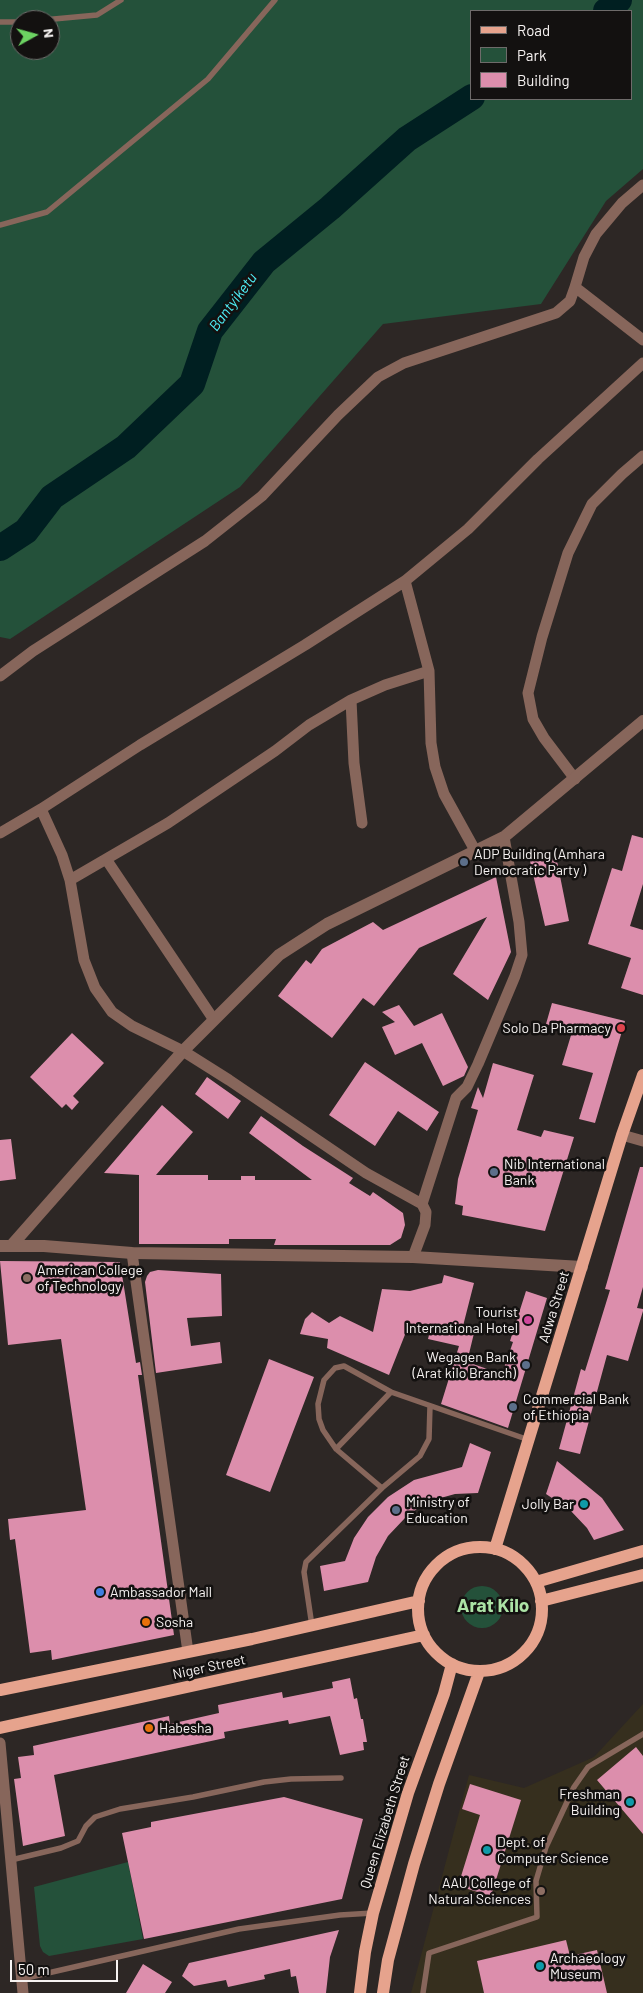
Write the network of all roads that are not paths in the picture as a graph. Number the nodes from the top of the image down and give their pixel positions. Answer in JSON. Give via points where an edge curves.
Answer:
{"nodes":[{"id":1,"x":121,"y":0,"type":"edge"},
{"id":2,"x":275,"y":0,"type":"edge"},
{"id":3,"x":60,"y":18,"type":"edge"},
{"id":4,"x":643,"y":184,"type":"edge"},
{"id":5,"x":0,"y":225,"type":"edge"},
{"id":6,"x":574,"y":287,"type":"junction"},
{"id":7,"x":643,"y":340,"type":"edge"},
{"id":8,"x":643,"y":363,"type":"edge"},
{"id":9,"x":643,"y":456,"type":"edge"},
{"id":10,"x":405,"y":581,"type":"junction"},
{"id":11,"x":429,"y":671,"type":"junction"},
{"id":12,"x":0,"y":676,"type":"edge"},
{"id":13,"x":351,"y":700,"type":"junction"},
{"id":14,"x":643,"y":721,"type":"edge"},
{"id":15,"x":575,"y":778,"type":"junction"},
{"id":16,"x":41,"y":809,"type":"junction"},
{"id":17,"x":362,"y":823,"type":"dead end"},
{"id":18,"x":0,"y":833,"type":"edge"},
{"id":19,"x":504,"y":837,"type":"junction"},
{"id":20,"x":476,"y":852,"type":"junction"},
{"id":21,"x":106,"y":858,"type":"junction"},
{"id":22,"x":70,"y":880,"type":"junction"},
{"id":23,"x":214,"y":1020,"type":"junction"},
{"id":24,"x":182,"y":1051,"type":"junction"},
{"id":25,"x":643,"y":1075,"type":"edge"},
{"id":26,"x":622,"y":1135,"type":"junction"},
{"id":27,"x":643,"y":1141,"type":"edge"},
{"id":28,"x":422,"y":1204,"type":"junction"},
{"id":29,"x":5,"y":1246,"type":"edge"},
{"id":30,"x":132,"y":1253,"type":"junction"},
{"id":31,"x":413,"y":1257,"type":"junction"},
{"id":32,"x":582,"y":1267,"type":"junction"},
{"id":33,"x":391,"y":1392,"type":"junction"},
{"id":34,"x":430,"y":1406,"type":"junction"},
{"id":35,"x":529,"y":1440,"type":"junction"},
{"id":36,"x":336,"y":1448,"type":"junction"},
{"id":37,"x":382,"y":1488,"type":"junction"},
{"id":38,"x":495,"y":1549,"type":"junction"},
{"id":39,"x":643,"y":1551,"type":"edge"},
{"id":40,"x":643,"y":1575,"type":"edge"},
{"id":41,"x":536,"y":1582,"type":"junction"},
{"id":42,"x":419,"y":1601,"type":"junction"},
{"id":43,"x":541,"y":1601,"type":"junction"},
{"id":44,"x":312,"y":1626,"type":"junction"},
{"id":45,"x":424,"y":1634,"type":"junction"},
{"id":46,"x":188,"y":1652,"type":"junction"},
{"id":47,"x":452,"y":1664,"type":"junction"},
{"id":48,"x":479,"y":1672,"type":"junction"},
{"id":49,"x":0,"y":1690,"type":"edge"},
{"id":50,"x":0,"y":1728,"type":"edge"},
{"id":51,"x":643,"y":1734,"type":"edge"},
{"id":52,"x":0,"y":1743,"type":"edge"},
{"id":53,"x":341,"y":1778,"type":"dead end"},
{"id":54,"x":11,"y":1860,"type":"junction"},
{"id":55,"x":373,"y":1913,"type":"junction"},
{"id":56,"x":22,"y":1979,"type":"junction"},
{"id":57,"x":23,"y":1993,"type":"edge"},
{"id":58,"x":360,"y":1993,"type":"edge"},
{"id":59,"x":383,"y":1993,"type":"edge"},
{"id":60,"x":423,"y":1993,"type":"edge"}],
"edges":[{"from":1,"to":3,"type":"lane","via":[[97,14]]},
{"from":2,"to":5,"type":"lane","via":[[208,79],[47,212]]},
{"from":4,"to":6,"type":"street","via":[[596,234]]},
{"from":6,"to":7,"type":"street"},
{"from":6,"to":12,"type":"street","via":[[570,301],[556,313],[404,364],[378,377],[262,496],[205,540],[33,651]]},
{"from":8,"to":10,"type":"street","via":[[538,459],[468,529]]},
{"from":9,"to":15,"type":"street","via":[[592,504],[572,545],[542,637],[528,693],[533,719]]},
{"from":10,"to":11,"type":"street"},
{"from":10,"to":16,"type":"street","via":[[140,744]]},
{"from":11,"to":13,"type":"street"},
{"from":11,"to":20,"type":"street","via":[[435,768],[444,794]]},
{"from":13,"to":17,"type":"street","via":[[354,763]]},
{"from":13,"to":21,"type":"street","via":[[168,822]]},
{"from":14,"to":15,"type":"street"},
{"from":15,"to":19,"type":"street"},
{"from":16,"to":18,"type":"street"},
{"from":16,"to":22,"type":"street"},
{"from":19,"to":20,"type":"street"},
{"from":19,"to":28,"type":"street","via":[[522,955],[516,976],[467,1087],[456,1098]]},
{"from":20,"to":23,"type":"street","via":[[327,924],[279,955]]},
{"from":21,"to":22,"type":"street"},
{"from":21,"to":23,"type":"street"},
{"from":22,"to":24,"type":"street","via":[[84,960],[95,988],[112,1012]]},
{"from":23,"to":24,"type":"street"},
{"from":24,"to":28,"type":"street","via":[[366,1173]]},
{"from":24,"to":29,"type":"street"},
{"from":25,"to":26,"type":"main road","name":"Adwa Street"},
{"from":26,"to":27,"type":"street"},
{"from":26,"to":32,"type":"main road","name":"Adwa Street"},
{"from":28,"to":31,"type":"street","via":[[426,1212],[425,1225]]},
{"from":29,"to":30,"type":"street"},
{"from":30,"to":31,"type":"street"},
{"from":30,"to":46,"type":"street"},
{"from":31,"to":32,"type":"street"},
{"from":32,"to":35,"type":"main road","name":"Adwa Street"},
{"from":33,"to":34,"type":"lane"},
{"from":33,"to":36,"type":"lane"},
{"from":33,"to":36,"type":"lane","via":[[344,1366],[334,1368],[324,1380],[318,1404],[323,1430]]},
{"from":34,"to":35,"type":"lane"},
{"from":34,"to":37,"type":"lane","via":[[429,1439],[420,1456]]},
{"from":35,"to":38,"type":"main road","name":"Adwa Street"},
{"from":36,"to":37,"type":"lane"},
{"from":37,"to":44,"type":"lane","via":[[306,1562],[304,1572]]},
{"from":38,"to":41,"type":"main road","via":[[512,1556]]},
{"from":38,"to":42,"type":"main road","via":[[477,1547],[444,1559],[431,1572]]},
{"from":39,"to":41,"type":"main road"},
{"from":40,"to":43,"type":"main road"},
{"from":41,"to":43,"type":"main road"},
{"from":42,"to":44,"type":"main road","name":"Niger Street"},
{"from":42,"to":45,"type":"main road"},
{"from":43,"to":48,"type":"main road","via":[[536,1636],[526,1651],[511,1663]]},
{"from":44,"to":46,"type":"main road","name":"Niger Street"},
{"from":45,"to":47,"type":"main road","via":[[434,1650]]},
{"from":45,"to":50,"type":"main road","name":"Niger Street"},
{"from":46,"to":49,"type":"main road","name":"Niger Street"},
{"from":47,"to":48,"type":"main road"},
{"from":47,"to":55,"type":"main road","name":"Queen Elizabeth Street","via":[[408,1793]]},
{"from":48,"to":59,"type":"main road","via":[[414,1864],[388,1960]]},
{"from":51,"to":60,"type":"lane","via":[[588,1767],[574,1787],[546,1847],[536,1881],[536,1917],[429,1953]]},
{"from":52,"to":54,"type":"street"},
{"from":53,"to":54,"type":"lane","via":[[264,1782],[120,1809],[95,1817],[78,1841]]},
{"from":54,"to":56,"type":"street"},
{"from":55,"to":56,"type":"lane","via":[[239,1929]]},
{"from":55,"to":58,"type":"main road","name":"Queen Elizabeth Street"},
{"from":56,"to":57,"type":"street"}]}
